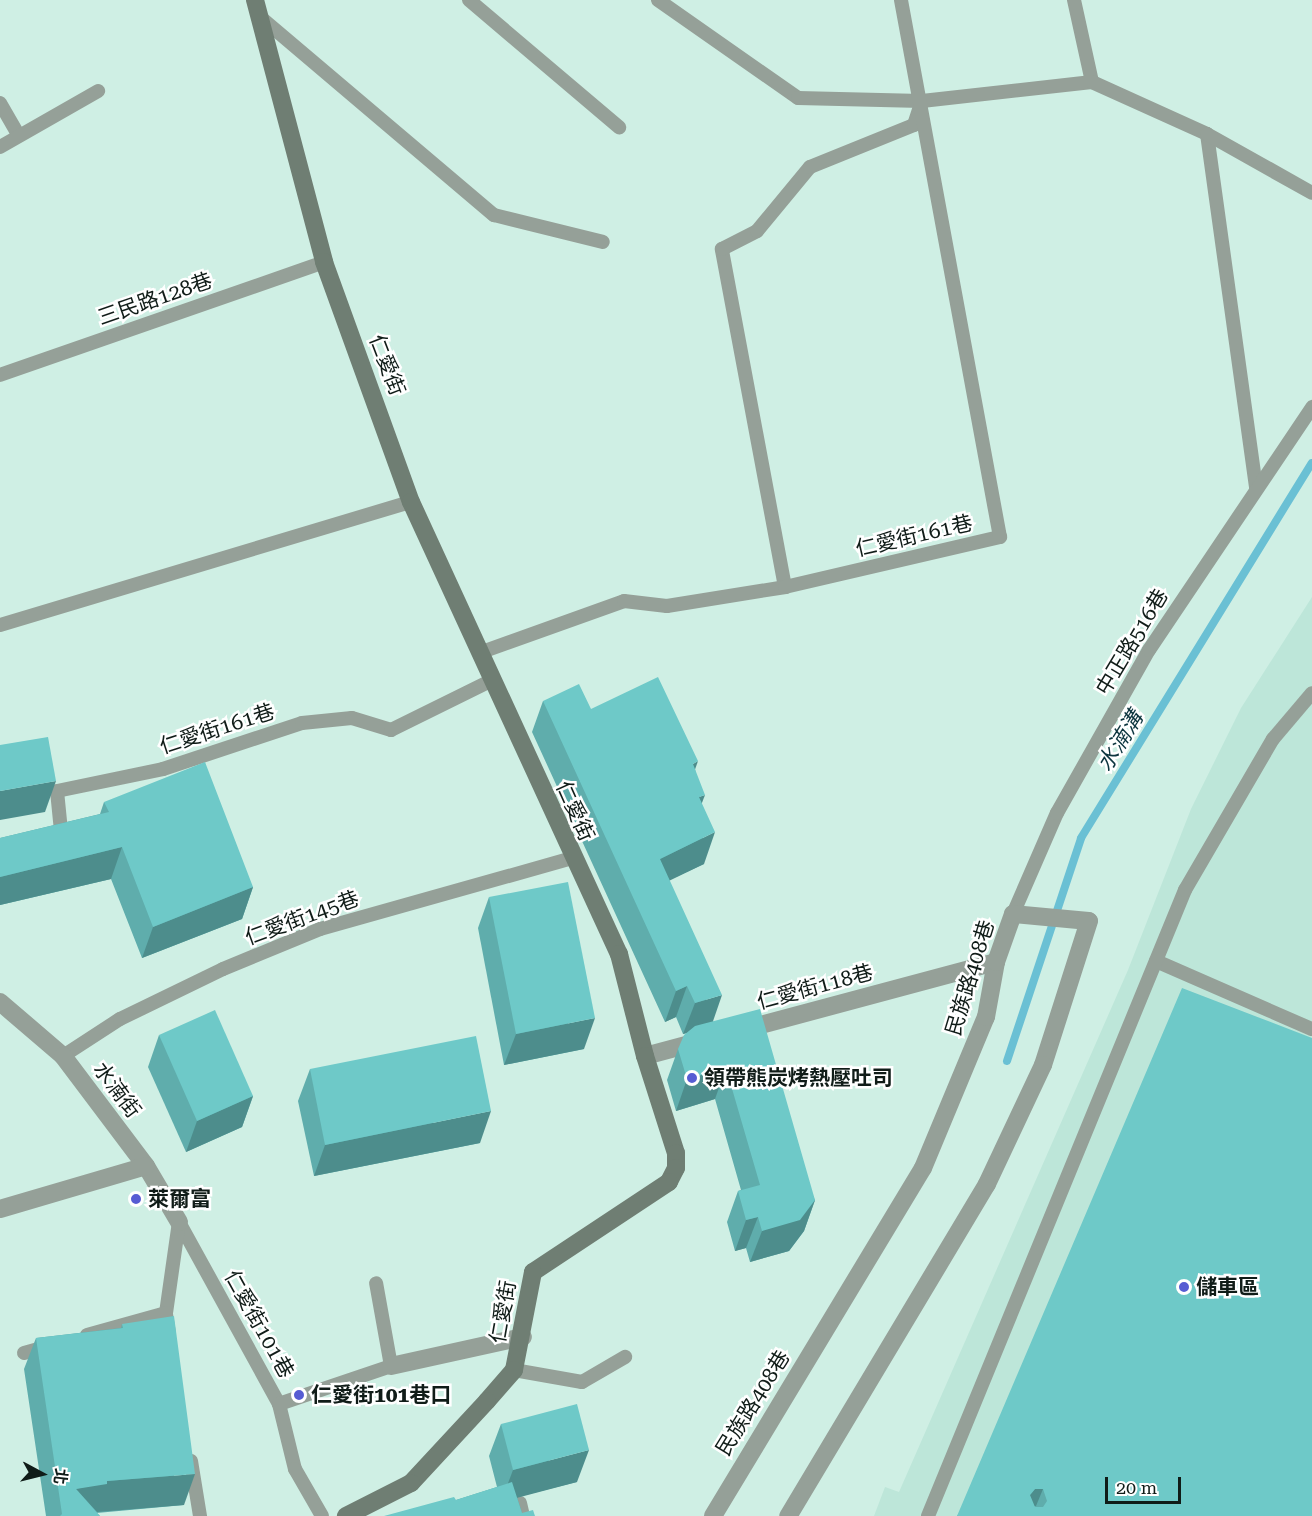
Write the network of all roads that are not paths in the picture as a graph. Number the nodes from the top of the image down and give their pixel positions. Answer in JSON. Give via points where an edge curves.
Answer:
{"nodes":[{"id":1,"x":469,"y":0,"type":"edge"},
{"id":2,"x":658,"y":0,"type":"edge"},
{"id":3,"x":901,"y":0,"type":"edge"},
{"id":4,"x":1074,"y":0,"type":"edge"},
{"id":5,"x":257,"y":8,"type":"edge"},
{"id":6,"x":1092,"y":82,"type":"junction"},
{"id":7,"x":98,"y":91,"type":"dead end"},
{"id":8,"x":922,"y":101,"type":"junction"},
{"id":9,"x":0,"y":103,"type":"edge"},
{"id":10,"x":619,"y":127,"type":"dead end"},
{"id":11,"x":18,"y":134,"type":"junction"},
{"id":12,"x":1207,"y":134,"type":"junction"},
{"id":13,"x":0,"y":147,"type":"edge"},
{"id":14,"x":1312,"y":193,"type":"edge"},
{"id":15,"x":603,"y":242,"type":"dead end"},
{"id":16,"x":324,"y":262,"type":"junction"},
{"id":17,"x":0,"y":375,"type":"edge"},
{"id":18,"x":1312,"y":407,"type":"edge"},
{"id":19,"x":1256,"y":489,"type":"junction"},
{"id":20,"x":411,"y":502,"type":"junction"},
{"id":21,"x":785,"y":587,"type":"junction"},
{"id":22,"x":0,"y":625,"type":"edge"},
{"id":23,"x":479,"y":653,"type":"junction"},
{"id":24,"x":492,"y":680,"type":"junction"},
{"id":25,"x":1312,"y":693,"type":"edge"},
{"id":26,"x":52,"y":844,"type":"edge"},
{"id":27,"x":572,"y":858,"type":"junction"},
{"id":28,"x":1013,"y":914,"type":"junction"},
{"id":29,"x":1156,"y":960,"type":"junction"},
{"id":30,"x":996,"y":962,"type":"junction"},
{"id":31,"x":0,"y":1002,"type":"edge"},
{"id":32,"x":1312,"y":1029,"type":"edge"},
{"id":33,"x":63,"y":1056,"type":"junction"},
{"id":34,"x":645,"y":1056,"type":"junction"},
{"id":35,"x":146,"y":1166,"type":"junction"},
{"id":36,"x":0,"y":1209,"type":"edge"},
{"id":37,"x":179,"y":1222,"type":"junction"},
{"id":38,"x":376,"y":1283,"type":"dead end"},
{"id":39,"x":165,"y":1313,"type":"junction"},
{"id":40,"x":523,"y":1337,"type":"junction"},
{"id":41,"x":171,"y":1347,"type":"edge"},
{"id":42,"x":24,"y":1353,"type":"dead end"},
{"id":43,"x":625,"y":1357,"type":"dead end"},
{"id":44,"x":391,"y":1366,"type":"junction"},
{"id":45,"x":514,"y":1370,"type":"junction"},
{"id":46,"x":279,"y":1404,"type":"junction"},
{"id":47,"x":189,"y":1448,"type":"edge"},
{"id":48,"x":200,"y":1516,"type":"edge"},
{"id":49,"x":322,"y":1516,"type":"edge"},
{"id":50,"x":346,"y":1516,"type":"edge"},
{"id":51,"x":713,"y":1516,"type":"edge"},
{"id":52,"x":788,"y":1516,"type":"edge"},
{"id":53,"x":928,"y":1516,"type":"edge"}],
"edges":[{"from":1,"to":10,"type":"lane"},
{"from":2,"to":8,"type":"lane","via":[[798,98]]},
{"from":3,"to":8,"type":"lane"},
{"from":4,"to":6,"type":"lane"},
{"from":5,"to":15,"type":"lane","via":[[494,215]]},
{"from":5,"to":16,"type":"street","name":"仁愛街"},
{"from":6,"to":8,"type":"lane"},
{"from":6,"to":12,"type":"lane"},
{"from":7,"to":11,"type":"lane"},
{"from":8,"to":21,"type":"lane","via":[[914,125],[810,167],[757,231],[722,249]]},
{"from":8,"to":21,"type":"lane","name":"仁愛街161巷","via":[[1000,537]]},
{"from":9,"to":11,"type":"lane"},
{"from":11,"to":13,"type":"lane"},
{"from":12,"to":14,"type":"lane"},
{"from":12,"to":19,"type":"lane"},
{"from":16,"to":17,"type":"lane","name":"三民路128巷"},
{"from":16,"to":20,"type":"street","name":"仁愛街"},
{"from":18,"to":19,"type":"lane","name":"中正路516巷"},
{"from":19,"to":28,"type":"lane","name":"中正路516巷","via":[[1149,650],[1058,813]]},
{"from":20,"to":22,"type":"lane"},
{"from":20,"to":23,"type":"street","name":"仁愛街"},
{"from":21,"to":23,"type":"lane","name":"仁愛街161巷","via":[[667,606],[624,601]]},
{"from":23,"to":24,"type":"street","name":"仁愛街"},
{"from":24,"to":26,"type":"lane","name":"仁愛街161巷","via":[[391,730],[352,718],[302,723],[163,769],[57,791],[63,843]]},
{"from":24,"to":27,"type":"street","name":"仁愛街"},
{"from":25,"to":29,"type":"lane","via":[[1273,739],[1197,870]]},
{"from":27,"to":33,"type":"lane","name":"仁愛街145巷","via":[[320,929],[223,969],[131,1014]]},
{"from":27,"to":34,"type":"street","name":"仁愛街","via":[[619,954]]},
{"from":28,"to":30,"type":"street","name":"民族路408巷"},
{"from":28,"to":52,"type":"street","name":"民族路408巷","via":[[1089,921],[1043,1065],[987,1184]]},
{"from":29,"to":32,"type":"lane"},
{"from":29,"to":53,"type":"lane"},
{"from":30,"to":34,"type":"street","name":"仁愛街118巷"},
{"from":30,"to":51,"type":"street","name":"民族路408巷","via":[[986,1017],[923,1168]]},
{"from":31,"to":33,"type":"street","name":"水湳街"},
{"from":33,"to":35,"type":"street","name":"水湳街"},
{"from":34,"to":40,"type":"street","name":"仁愛街","via":[[676,1153],[676,1168],[669,1182],[533,1272]]},
{"from":35,"to":36,"type":"street"},
{"from":35,"to":37,"type":"street","name":"水湳街"},
{"from":37,"to":39,"type":"lane"},
{"from":37,"to":46,"type":"lane","name":"仁愛街101巷"},
{"from":38,"to":44,"type":"lane"},
{"from":39,"to":41,"type":"lane"},
{"from":39,"to":42,"type":"lane"},
{"from":40,"to":44,"type":"street"},
{"from":40,"to":45,"type":"street","name":"仁愛街"},
{"from":43,"to":45,"type":"lane","via":[[582,1382]]},
{"from":44,"to":46,"type":"lane"},
{"from":45,"to":50,"type":"street","name":"仁愛街","via":[[411,1484]]},
{"from":46,"to":49,"type":"lane","name":"仁愛街101巷","via":[[295,1469]]},
{"from":47,"to":48,"type":"lane"}]}
